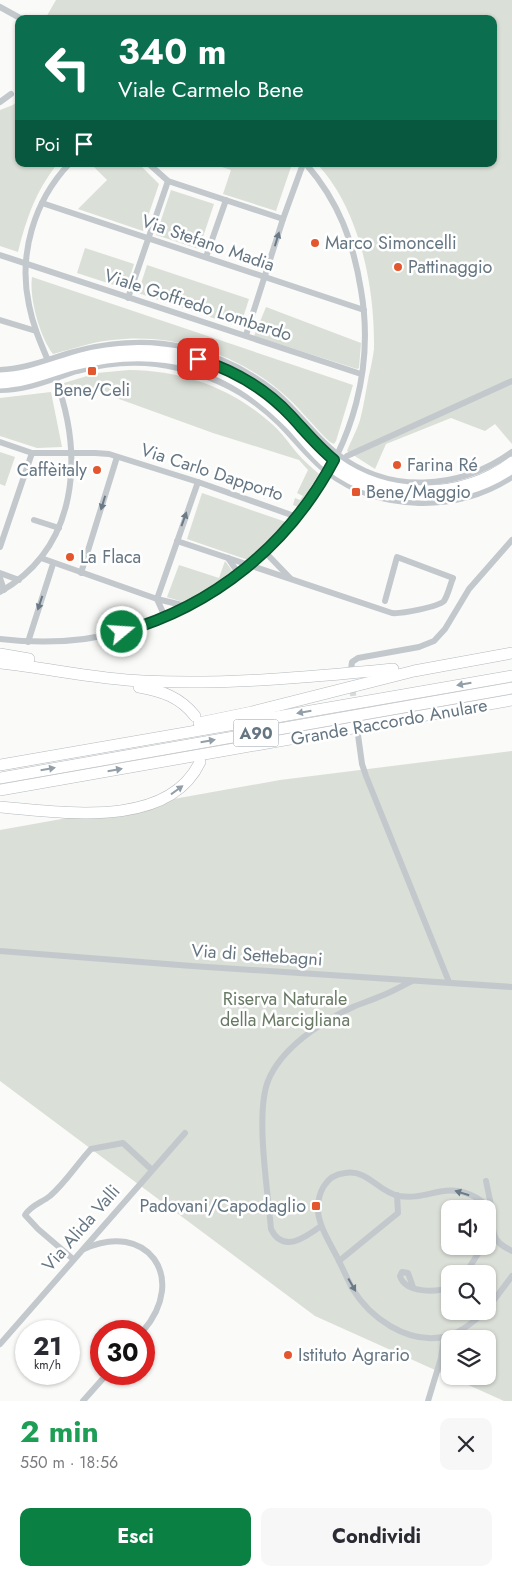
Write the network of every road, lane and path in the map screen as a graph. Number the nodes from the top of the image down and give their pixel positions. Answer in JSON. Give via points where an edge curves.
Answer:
{"nodes":[{"id":1,"x":0,"y":7,"type":"edge"},
{"id":2,"x":15,"y":15,"type":"edge"},
{"id":3,"x":11,"y":94,"type":"dead end"},
{"id":4,"x":0,"y":102,"type":"edge"},
{"id":5,"x":66,"y":167,"type":"edge"},
{"id":6,"x":152,"y":167,"type":"edge"},
{"id":7,"x":303,"y":167,"type":"edge"},
{"id":8,"x":307,"y":167,"type":"edge"},
{"id":9,"x":168,"y":181,"type":"junction"},
{"id":10,"x":226,"y":200,"type":"junction"},
{"id":11,"x":42,"y":203,"type":"junction"},
{"id":12,"x":283,"y":219,"type":"junction"},
{"id":13,"x":148,"y":238,"type":"junction"},
{"id":14,"x":0,"y":255,"type":"edge"},
{"id":15,"x":206,"y":257,"type":"junction"},
{"id":16,"x":25,"y":264,"type":"junction"},
{"id":17,"x":266,"y":278,"type":"junction"},
{"id":18,"x":128,"y":298,"type":"junction"},
{"id":19,"x":364,"y":310,"type":"junction"},
{"id":20,"x":0,"y":320,"type":"edge"},
{"id":21,"x":36,"y":332,"type":"junction"},
{"id":22,"x":246,"y":335,"type":"junction"},
{"id":23,"x":124,"y":354,"type":"junction"},
{"id":24,"x":0,"y":370,"type":"edge"},
{"id":25,"x":52,"y":370,"type":"junction"},
{"id":26,"x":361,"y":374,"type":"junction"},
{"id":27,"x":0,"y":377,"type":"edge"},
{"id":28,"x":512,"y":381,"type":"edge"},
{"id":29,"x":0,"y":384,"type":"edge"},
{"id":30,"x":0,"y":390,"type":"edge"},
{"id":31,"x":288,"y":404,"type":"junction"},
{"id":32,"x":274,"y":409,"type":"junction"},
{"id":33,"x":0,"y":442,"type":"edge"},
{"id":34,"x":512,"y":452,"type":"edge"},
{"id":35,"x":32,"y":453,"type":"junction"},
{"id":36,"x":71,"y":453,"type":"junction"},
{"id":37,"x":347,"y":456,"type":"dead end"},
{"id":38,"x":117,"y":457,"type":"junction"},
{"id":39,"x":512,"y":460,"type":"edge"},
{"id":40,"x":333,"y":464,"type":"junction"},
{"id":41,"x":512,"y":469,"type":"edge"},
{"id":42,"x":512,"y":477,"type":"edge"},
{"id":43,"x":198,"y":482,"type":"junction"},
{"id":44,"x":404,"y":492,"type":"junction"},
{"id":45,"x":297,"y":517,"type":"junction"},
{"id":46,"x":34,"y":520,"type":"dead end"},
{"id":47,"x":59,"y":528,"type":"junction"},
{"id":48,"x":512,"y":540,"type":"edge"},
{"id":49,"x":176,"y":541,"type":"junction"},
{"id":50,"x":0,"y":546,"type":"edge"},
{"id":51,"x":265,"y":552,"type":"junction"},
{"id":52,"x":228,"y":557,"type":"junction"},
{"id":53,"x":41,"y":558,"type":"junction"},
{"id":54,"x":53,"y":564,"type":"junction"},
{"id":55,"x":250,"y":566,"type":"junction"},
{"id":56,"x":0,"y":573,"type":"edge"},
{"id":57,"x":81,"y":573,"type":"junction"},
{"id":58,"x":240,"y":574,"type":"junction"},
{"id":59,"x":0,"y":578,"type":"edge"},
{"id":60,"x":290,"y":579,"type":"junction"},
{"id":61,"x":19,"y":580,"type":"junction"},
{"id":62,"x":2,"y":591,"type":"edge"},
{"id":63,"x":157,"y":599,"type":"junction"},
{"id":64,"x":385,"y":601,"type":"dead end"},
{"id":65,"x":186,"y":606,"type":"junction"},
{"id":66,"x":165,"y":617,"type":"junction"},
{"id":67,"x":0,"y":639,"type":"edge"},
{"id":68,"x":28,"y":642,"type":"junction"},
{"id":69,"x":512,"y":652,"type":"edge"},
{"id":70,"x":0,"y":654,"type":"edge"},
{"id":71,"x":0,"y":662,"type":"edge"},
{"id":72,"x":447,"y":664,"type":"junction"},
{"id":73,"x":351,"y":668,"type":"dead end"},
{"id":74,"x":65,"y":672,"type":"junction"},
{"id":75,"x":512,"y":676,"type":"edge"},
{"id":76,"x":237,"y":680,"type":"junction"},
{"id":77,"x":512,"y":688,"type":"edge"},
{"id":78,"x":512,"y":700,"type":"edge"},
{"id":79,"x":195,"y":716,"type":"dead end"},
{"id":80,"x":358,"y":735,"type":"dead end"},
{"id":81,"x":56,"y":756,"type":"junction"},
{"id":82,"x":200,"y":762,"type":"dead end"},
{"id":83,"x":0,"y":765,"type":"edge"},
{"id":84,"x":0,"y":778,"type":"edge"},
{"id":85,"x":0,"y":790,"type":"edge"},
{"id":86,"x":0,"y":808,"type":"edge"},
{"id":87,"x":45,"y":811,"type":"junction"},
{"id":88,"x":0,"y":812,"type":"edge"},
{"id":89,"x":0,"y":951,"type":"edge"},
{"id":90,"x":386,"y":979,"type":"junction"},
{"id":91,"x":414,"y":980,"type":"junction"},
{"id":92,"x":449,"y":982,"type":"junction"},
{"id":93,"x":512,"y":987,"type":"edge"},
{"id":94,"x":386,"y":994,"type":"junction"},
{"id":95,"x":185,"y":1133,"type":"dead end"},
{"id":96,"x":152,"y":1170,"type":"junction"},
{"id":97,"x":486,"y":1181,"type":"dead end"},
{"id":98,"x":397,"y":1195,"type":"junction"},
{"id":99,"x":479,"y":1200,"type":"edge"},
{"id":100,"x":490,"y":1200,"type":"edge"},
{"id":101,"x":321,"y":1226,"type":"junction"},
{"id":102,"x":496,"y":1236,"type":"edge"},
{"id":103,"x":81,"y":1250,"type":"junction"},
{"id":104,"x":512,"y":1251,"type":"edge"},
{"id":105,"x":73,"y":1259,"type":"junction"},
{"id":106,"x":339,"y":1261,"type":"junction"},
{"id":107,"x":512,"y":1276,"type":"edge"},
{"id":108,"x":413,"y":1287,"type":"dead end"},
{"id":109,"x":441,"y":1290,"type":"edge"},
{"id":110,"x":496,"y":1299,"type":"edge"},
{"id":111,"x":152,"y":1320,"type":"edge"},
{"id":112,"x":474,"y":1320,"type":"edge"},
{"id":113,"x":457,"y":1330,"type":"edge"},
{"id":114,"x":441,"y":1337,"type":"edge"},
{"id":115,"x":0,"y":1344,"type":"edge"},
{"id":116,"x":441,"y":1358,"type":"edge"},
{"id":117,"x":97,"y":1385,"type":"edge"},
{"id":118,"x":83,"y":1401,"type":"edge"},
{"id":119,"x":428,"y":1401,"type":"edge"}],
"edges":[{"from":1,"to":2,"type":"street"},
{"from":3,"to":4,"type":"street"},
{"from":5,"to":11,"type":"street"},
{"from":6,"to":9,"type":"street"},
{"from":7,"to":12,"type":"street"},
{"from":8,"to":19,"type":"street","via":[[319,179],[345,226],[358,269]]},
{"from":9,"to":10,"type":"street"},
{"from":9,"to":13,"type":"street"},
{"from":10,"to":12,"type":"street"},
{"from":10,"to":15,"type":"street"},
{"from":11,"to":13,"type":"street","name":"Via Stefano Madia"},
{"from":11,"to":16,"type":"street","via":[[32,229]]},
{"from":17,"to":12,"type":"street","one_way":true},
{"from":13,"to":15,"type":"street","name":"Via Stefano Madia"},
{"from":13,"to":18,"type":"street"},
{"from":14,"to":16,"type":"street","name":"Viale Goffredo Lombardo"},
{"from":15,"to":17,"type":"street","name":"Via Stefano Madia"},
{"from":16,"to":18,"type":"street","name":"Viale Goffredo Lombardo"},
{"from":16,"to":21,"type":"street"},
{"from":17,"to":19,"type":"street","name":"Via Stefano Madia"},
{"from":17,"to":22,"type":"street"},
{"from":18,"to":22,"type":"street","name":"Viale Goffredo Lombardo"},
{"from":19,"to":26,"type":"street"},
{"from":20,"to":21,"type":"street"},
{"from":21,"to":25,"type":"street"},
{"from":22,"to":26,"type":"street","name":"Viale Goffredo Lombardo"},
{"from":23,"to":25,"type":"street","via":[[85,369]]},
{"from":23,"to":25,"type":"street","via":[[86,356]]},
{"from":23,"to":31,"type":"street","via":[[141,343],[174,346],[213,357],[255,378]]},
{"from":23,"to":32,"type":"street","via":[[194,364],[242,386]]},
{"from":24,"to":25,"type":"street"},
{"from":25,"to":27,"type":"street"},
{"from":25,"to":29,"type":"street","via":[[30,380]]},
{"from":25,"to":30,"type":"street","via":[[27,388]]},
{"from":25,"to":36,"type":"street","via":[[66,416]]},
{"from":26,"to":40,"type":"street","via":[[351,419]]},
{"from":28,"to":37,"type":"street"},
{"from":31,"to":32,"type":"street"},
{"from":31,"to":40,"type":"street"},
{"from":32,"to":40,"type":"street"},
{"from":33,"to":35,"type":"street","name":"Via Carlo Dapporto"},
{"from":34,"to":44,"type":"street","via":[[494,464],[460,478]]},
{"from":35,"to":36,"type":"street","name":"Via Carlo Dapporto"},
{"from":35,"to":50,"type":"street"},
{"from":36,"to":38,"type":"street","name":"Via Carlo Dapporto"},
{"from":36,"to":47,"type":"street","via":[[70,492]]},
{"from":38,"to":43,"type":"street","name":"Via Carlo Dapporto"},
{"from":38,"to":57,"type":"street","name":"Via Carlo Dapporto","one_way":true},
{"from":39,"to":44,"type":"street","via":[[487,476],[458,486]]},
{"from":40,"to":44,"type":"street","via":[[356,466]]},
{"from":40,"to":44,"type":"street","via":[[349,478],[367,486]]},
{"from":40,"to":45,"type":"street"},
{"from":41,"to":44,"type":"street","via":[[492,481],[458,493],[433,496]]},
{"from":42,"to":44,"type":"street","via":[[488,490],[458,500],[434,503]]},
{"from":43,"to":45,"type":"street","name":"Via Carlo Dapporto"},
{"from":49,"to":43,"type":"street","one_way":true},
{"from":45,"to":51,"type":"street"},
{"from":46,"to":47,"type":"street"},
{"from":47,"to":53,"type":"street"},
{"from":48,"to":73,"type":"street","via":[[469,589],[434,641],[419,647],[358,658],[352,662]]},
{"from":49,"to":52,"type":"street"},
{"from":49,"to":63,"type":"street"},
{"from":51,"to":55,"type":"street"},
{"from":51,"to":60,"type":"street"},
{"from":52,"to":55,"type":"street"},
{"from":52,"to":58,"type":"street"},
{"from":53,"to":54,"type":"street"},
{"from":53,"to":61,"type":"street"},
{"from":54,"to":57,"type":"street"},
{"from":54,"to":68,"type":"street","one_way":true},
{"from":55,"to":58,"type":"street"},
{"from":55,"to":60,"type":"street"},
{"from":56,"to":61,"type":"street"},
{"from":57,"to":63,"type":"street"},
{"from":58,"to":65,"type":"street"},
{"from":59,"to":62,"type":"street"},
{"from":60,"to":64,"type":"street","via":[[396,613],[440,604],[453,578],[398,557]]},
{"from":61,"to":62,"type":"street"},
{"from":63,"to":65,"type":"street"},
{"from":63,"to":66,"type":"street"},
{"from":65,"to":66,"type":"street"},
{"from":66,"to":68,"type":"street","via":[[102,636]]},
{"from":67,"to":68,"type":"street"},
{"from":69,"to":72,"type":"highway"},
{"from":70,"to":76,"type":"highway","via":[[124,674]]},
{"from":71,"to":74,"type":"highway"},
{"from":72,"to":76,"type":"highway","via":[[316,677]]},
{"from":72,"to":81,"type":"highway","via":[[242,714],[104,740]]},
{"from":74,"to":76,"type":"highway","via":[[183,683]]},
{"from":74,"to":79,"type":"highway","via":[[164,693]]},
{"from":75,"to":81,"type":"highway","name":"Grande Raccordo Anulare","number":"A90","one_way":true},
{"from":84,"to":77,"type":"highway","name":"Grande Raccordo Anulare","number":"A90","one_way":true},
{"from":85,"to":78,"type":"highway","name":"Grande Raccordo Anulare","one_way":true},
{"from":80,"to":92,"type":"street","via":[[366,776]]},
{"from":81,"to":83,"type":"highway","name":"Grande Raccordo Anulare","number":"A90"},
{"from":87,"to":82,"type":"highway","one_way":true,"via":[[108,812],[146,805],[182,786]]},
{"from":86,"to":87,"type":"highway"},
{"from":87,"to":88,"type":"highway"},
{"from":89,"to":90,"type":"street","name":"Via di Settebagni"},
{"from":90,"to":91,"type":"street","name":"Via di Settebagni"},
{"from":90,"to":94,"type":"street"},
{"from":91,"to":92,"type":"street","name":"Via di Settebagni"},
{"from":91,"to":94,"type":"street"},
{"from":92,"to":93,"type":"street","name":"Via di Settebagni"},
{"from":94,"to":101,"type":"street","via":[[352,1008],[303,1037],[276,1066],[267,1083],[263,1129],[271,1230],[278,1238],[289,1242],[301,1240]]},
{"from":95,"to":96,"type":"street","name":"Via Alida Valli"},
{"from":96,"to":103,"type":"street","name":"Via Alida Valli"},
{"from":96,"to":105,"type":"street","via":[[123,1143],[92,1148],[54,1192],[30,1208],[25,1215]]},
{"from":97,"to":100,"type":"street"},
{"from":99,"to":98,"type":"street","one_way":true,"via":[[455,1190],[415,1196]]},
{"from":98,"to":101,"type":"street","via":[[360,1174],[337,1174],[321,1192],[318,1208]]},
{"from":98,"to":106,"type":"street","via":[[398,1213]]},
{"from":101,"to":106,"type":"street"},
{"from":102,"to":104,"type":"street"},
{"from":103,"to":105,"type":"street","name":"Via Alida Valli"},
{"from":103,"to":111,"type":"street","via":[[98,1243],[120,1242],[139,1247],[156,1260],[163,1290]]},
{"from":105,"to":115,"type":"street","name":"Via Alida Valli"},
{"from":106,"to":114,"type":"street","one_way":true,"via":[[366,1306],[388,1324],[410,1335]]},
{"from":107,"to":110,"type":"street"},
{"from":108,"to":109,"type":"street","via":[[432,1292]]},
{"from":112,"to":113,"type":"street"},
{"from":116,"to":119,"type":"street"},
{"from":117,"to":118,"type":"street"}]}
